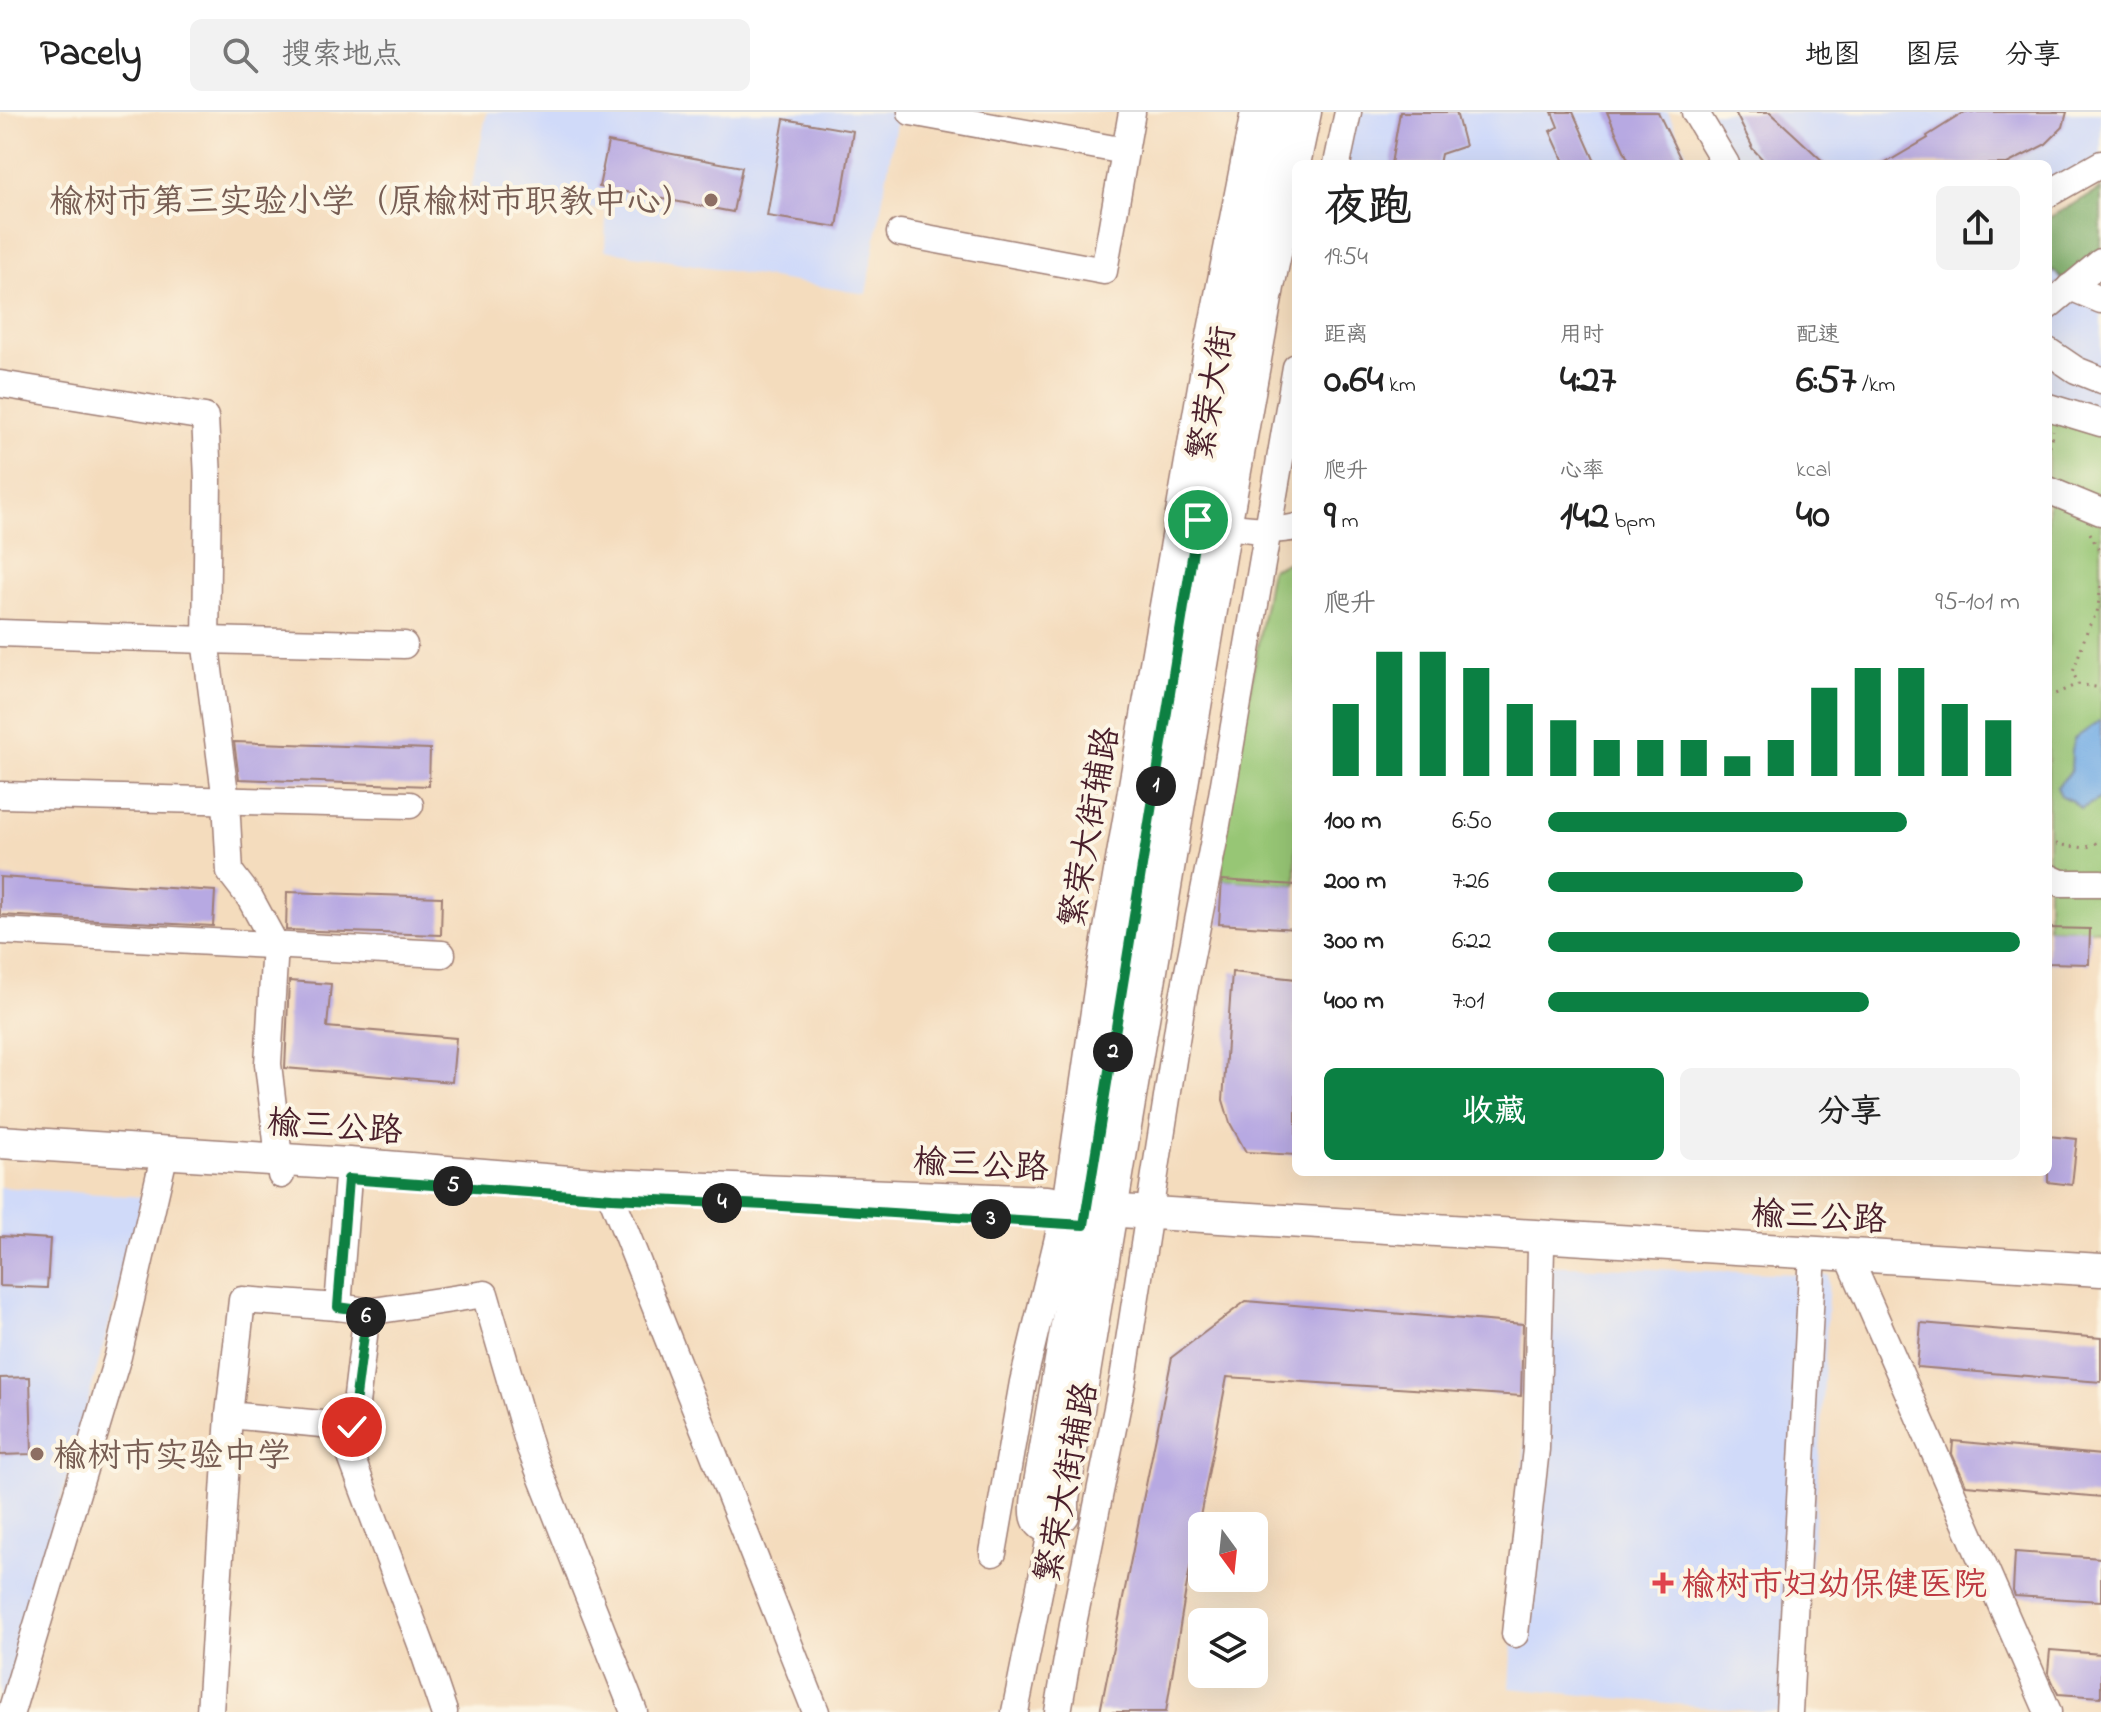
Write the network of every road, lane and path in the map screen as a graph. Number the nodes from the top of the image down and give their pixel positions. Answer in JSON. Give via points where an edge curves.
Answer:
{"nodes":[{"id":1,"x":911,"y":112,"type":"edge"},
{"id":2,"x":1132,"y":112,"type":"edge"},
{"id":3,"x":1254,"y":112,"type":"edge"},
{"id":4,"x":1276,"y":112,"type":"edge"},
{"id":5,"x":1305,"y":112,"type":"edge"},
{"id":6,"x":1348,"y":112,"type":"edge"},
{"id":7,"x":1695,"y":112,"type":"edge"},
{"id":8,"x":1125,"y":151,"type":"junction"},
{"id":9,"x":1295,"y":160,"type":"edge"},
{"id":10,"x":1338,"y":160,"type":"edge"},
{"id":11,"x":1724,"y":160,"type":"edge"},
{"id":12,"x":2101,"y":164,"type":"edge"},
{"id":13,"x":1292,"y":173,"type":"edge"},
{"id":14,"x":2052,"y":192,"type":"edge"},
{"id":15,"x":900,"y":233,"type":"dead end"},
{"id":16,"x":2101,"y":262,"type":"edge"},
{"id":17,"x":2070,"y":287,"type":"junction"},
{"id":18,"x":2101,"y":300,"type":"edge"},
{"id":19,"x":2052,"y":303,"type":"edge"},
{"id":20,"x":2052,"y":354,"type":"edge"},
{"id":21,"x":2101,"y":380,"type":"edge"},
{"id":22,"x":0,"y":384,"type":"edge"},
{"id":23,"x":1292,"y":389,"type":"edge"},
{"id":24,"x":2052,"y":408,"type":"edge"},
{"id":25,"x":2101,"y":423,"type":"edge"},
{"id":26,"x":2052,"y":492,"type":"edge"},
{"id":27,"x":2101,"y":512,"type":"edge"},
{"id":28,"x":1212,"y":523,"type":"junction"},
{"id":29,"x":1292,"y":528,"type":"edge"},
{"id":30,"x":1267,"y":529,"type":"junction"},
{"id":31,"x":2101,"y":586,"type":"edge"},
{"id":32,"x":0,"y":633,"type":"edge"},
{"id":33,"x":206,"y":640,"type":"junction"},
{"id":34,"x":404,"y":645,"type":"dead end"},
{"id":35,"x":2078,"y":684,"type":"junction"},
{"id":36,"x":2101,"y":688,"type":"edge"},
{"id":37,"x":2052,"y":695,"type":"edge"},
{"id":38,"x":0,"y":795,"type":"edge"},
{"id":39,"x":226,"y":801,"type":"junction"},
{"id":40,"x":410,"y":805,"type":"dead end"},
{"id":41,"x":2101,"y":841,"type":"edge"},
{"id":42,"x":2052,"y":844,"type":"edge"},
{"id":43,"x":2052,"y":879,"type":"edge"},
{"id":44,"x":2101,"y":883,"type":"edge"},
{"id":45,"x":0,"y":931,"type":"edge"},
{"id":46,"x":275,"y":944,"type":"junction"},
{"id":47,"x":442,"y":954,"type":"dead end"},
{"id":48,"x":0,"y":1142,"type":"edge"},
{"id":49,"x":0,"y":1158,"type":"edge"},
{"id":50,"x":164,"y":1160,"type":"junction"},
{"id":51,"x":280,"y":1167,"type":"junction"},
{"id":52,"x":349,"y":1171,"type":"junction"},
{"id":53,"x":609,"y":1192,"type":"junction"},
{"id":54,"x":1082,"y":1221,"type":"junction"},
{"id":55,"x":1149,"y":1222,"type":"junction"},
{"id":56,"x":1541,"y":1249,"type":"junction"},
{"id":57,"x":1812,"y":1259,"type":"junction"},
{"id":58,"x":1852,"y":1261,"type":"junction"},
{"id":59,"x":2101,"y":1270,"type":"edge"},
{"id":60,"x":2101,"y":1283,"type":"edge"},
{"id":61,"x":338,"y":1307,"type":"junction"},
{"id":62,"x":367,"y":1312,"type":"junction"},
{"id":63,"x":229,"y":1415,"type":"junction"},
{"id":64,"x":352,"y":1427,"type":"junction"},
{"id":65,"x":1052,"y":1527,"type":"junction"},
{"id":66,"x":993,"y":1553,"type":"dead end"},
{"id":67,"x":1515,"y":1634,"type":"dead end"},
{"id":68,"x":11,"y":1712,"type":"edge"},
{"id":69,"x":210,"y":1712,"type":"edge"},
{"id":70,"x":444,"y":1712,"type":"edge"},
{"id":71,"x":634,"y":1712,"type":"edge"},
{"id":72,"x":816,"y":1712,"type":"edge"},
{"id":73,"x":1015,"y":1712,"type":"edge"},
{"id":74,"x":1058,"y":1712,"type":"edge"},
{"id":75,"x":1789,"y":1712,"type":"edge"},
{"id":76,"x":2048,"y":1712,"type":"edge"}],
"edges":[{"from":1,"to":8,"type":"street"},
{"from":2,"to":8,"type":"street"},
{"from":3,"to":54,"type":"street","name":"繁荣大街辅路","via":[[1103,954]]},
{"from":4,"to":28,"type":"main road","name":"繁荣大街","via":[[1241,283]]},
{"from":5,"to":9,"type":"main road","name":"繁荣大街"},
{"from":6,"to":10,"type":"street"},
{"from":7,"to":11,"type":"street"},
{"from":8,"to":15,"type":"street","via":[[1104,271]]},
{"from":12,"to":14,"type":"street"},
{"from":13,"to":28,"type":"main road","name":"繁荣大街"},
{"from":16,"to":17,"type":"street"},
{"from":17,"to":18,"type":"street"},
{"from":17,"to":19,"type":"street"},
{"from":20,"to":21,"type":"street"},
{"from":22,"to":33,"type":"street","via":[[205,417]]},
{"from":23,"to":30,"type":"street","name":"繁荣大街辅路"},
{"from":24,"to":25,"type":"street"},
{"from":26,"to":27,"type":"street"},
{"from":28,"to":30,"type":"street"},
{"from":28,"to":54,"type":"main road","name":"繁荣大街"},
{"from":29,"to":30,"type":"street"},
{"from":30,"to":55,"type":"street","name":"繁荣大街辅路","via":[[1182,1002]]},
{"from":31,"to":35,"type":"path","via":[[2097,613],[2073,672]]},
{"from":32,"to":33,"type":"street"},
{"from":33,"to":34,"type":"street"},
{"from":33,"to":39,"type":"street"},
{"from":35,"to":36,"type":"path"},
{"from":35,"to":37,"type":"path"},
{"from":38,"to":39,"type":"street"},
{"from":39,"to":40,"type":"street"},
{"from":39,"to":46,"type":"street","via":[[230,872]]},
{"from":41,"to":42,"type":"path","via":[[2085,848]]},
{"from":43,"to":44,"type":"street"},
{"from":45,"to":46,"type":"street"},
{"from":46,"to":47,"type":"street"},
{"from":46,"to":51,"type":"street","via":[[268,1064]]},
{"from":48,"to":50,"type":"main road","name":"榆三公路"},
{"from":49,"to":50,"type":"main road","name":"榆三公路"},
{"from":50,"to":51,"type":"main road","name":"榆三公路"},
{"from":50,"to":68,"type":"street","via":[[118,1356]]},
{"from":51,"to":52,"type":"main road","name":"榆三公路"},
{"from":52,"to":53,"type":"main road","name":"榆三公路"},
{"from":52,"to":61,"type":"street"},
{"from":53,"to":54,"type":"main road","name":"榆三公路"},
{"from":53,"to":72,"type":"street"},
{"from":54,"to":55,"type":"main road","name":"榆三公路"},
{"from":54,"to":65,"type":"main road","via":[[1063,1515]]},
{"from":54,"to":65,"type":"main road","via":[[1036,1512],[1039,1522]]},
{"from":54,"to":66,"type":"street","name":"繁荣大街辅路","via":[[1023,1382]]},
{"from":55,"to":56,"type":"main road","name":"榆三公路"},
{"from":55,"to":57,"type":"main road","name":"榆三公路"},
{"from":55,"to":74,"type":"street","name":"繁荣大街辅路"},
{"from":56,"to":57,"type":"main road","name":"榆三公路"},
{"from":56,"to":67,"type":"street","via":[[1536,1449]]},
{"from":57,"to":58,"type":"main road","name":"榆三公路"},
{"from":57,"to":75,"type":"street"},
{"from":58,"to":59,"type":"main road","name":"榆三公路"},
{"from":58,"to":60,"type":"main road","name":"榆三公路"},
{"from":58,"to":76,"type":"street"},
{"from":61,"to":62,"type":"street"},
{"from":61,"to":63,"type":"street","via":[[242,1300]]},
{"from":62,"to":64,"type":"street"},
{"from":62,"to":71,"type":"street","via":[[485,1294],[530,1448]]},
{"from":63,"to":64,"type":"street"},
{"from":63,"to":69,"type":"street"},
{"from":64,"to":70,"type":"street","via":[[350,1454]]},
{"from":65,"to":73,"type":"street"}]}
